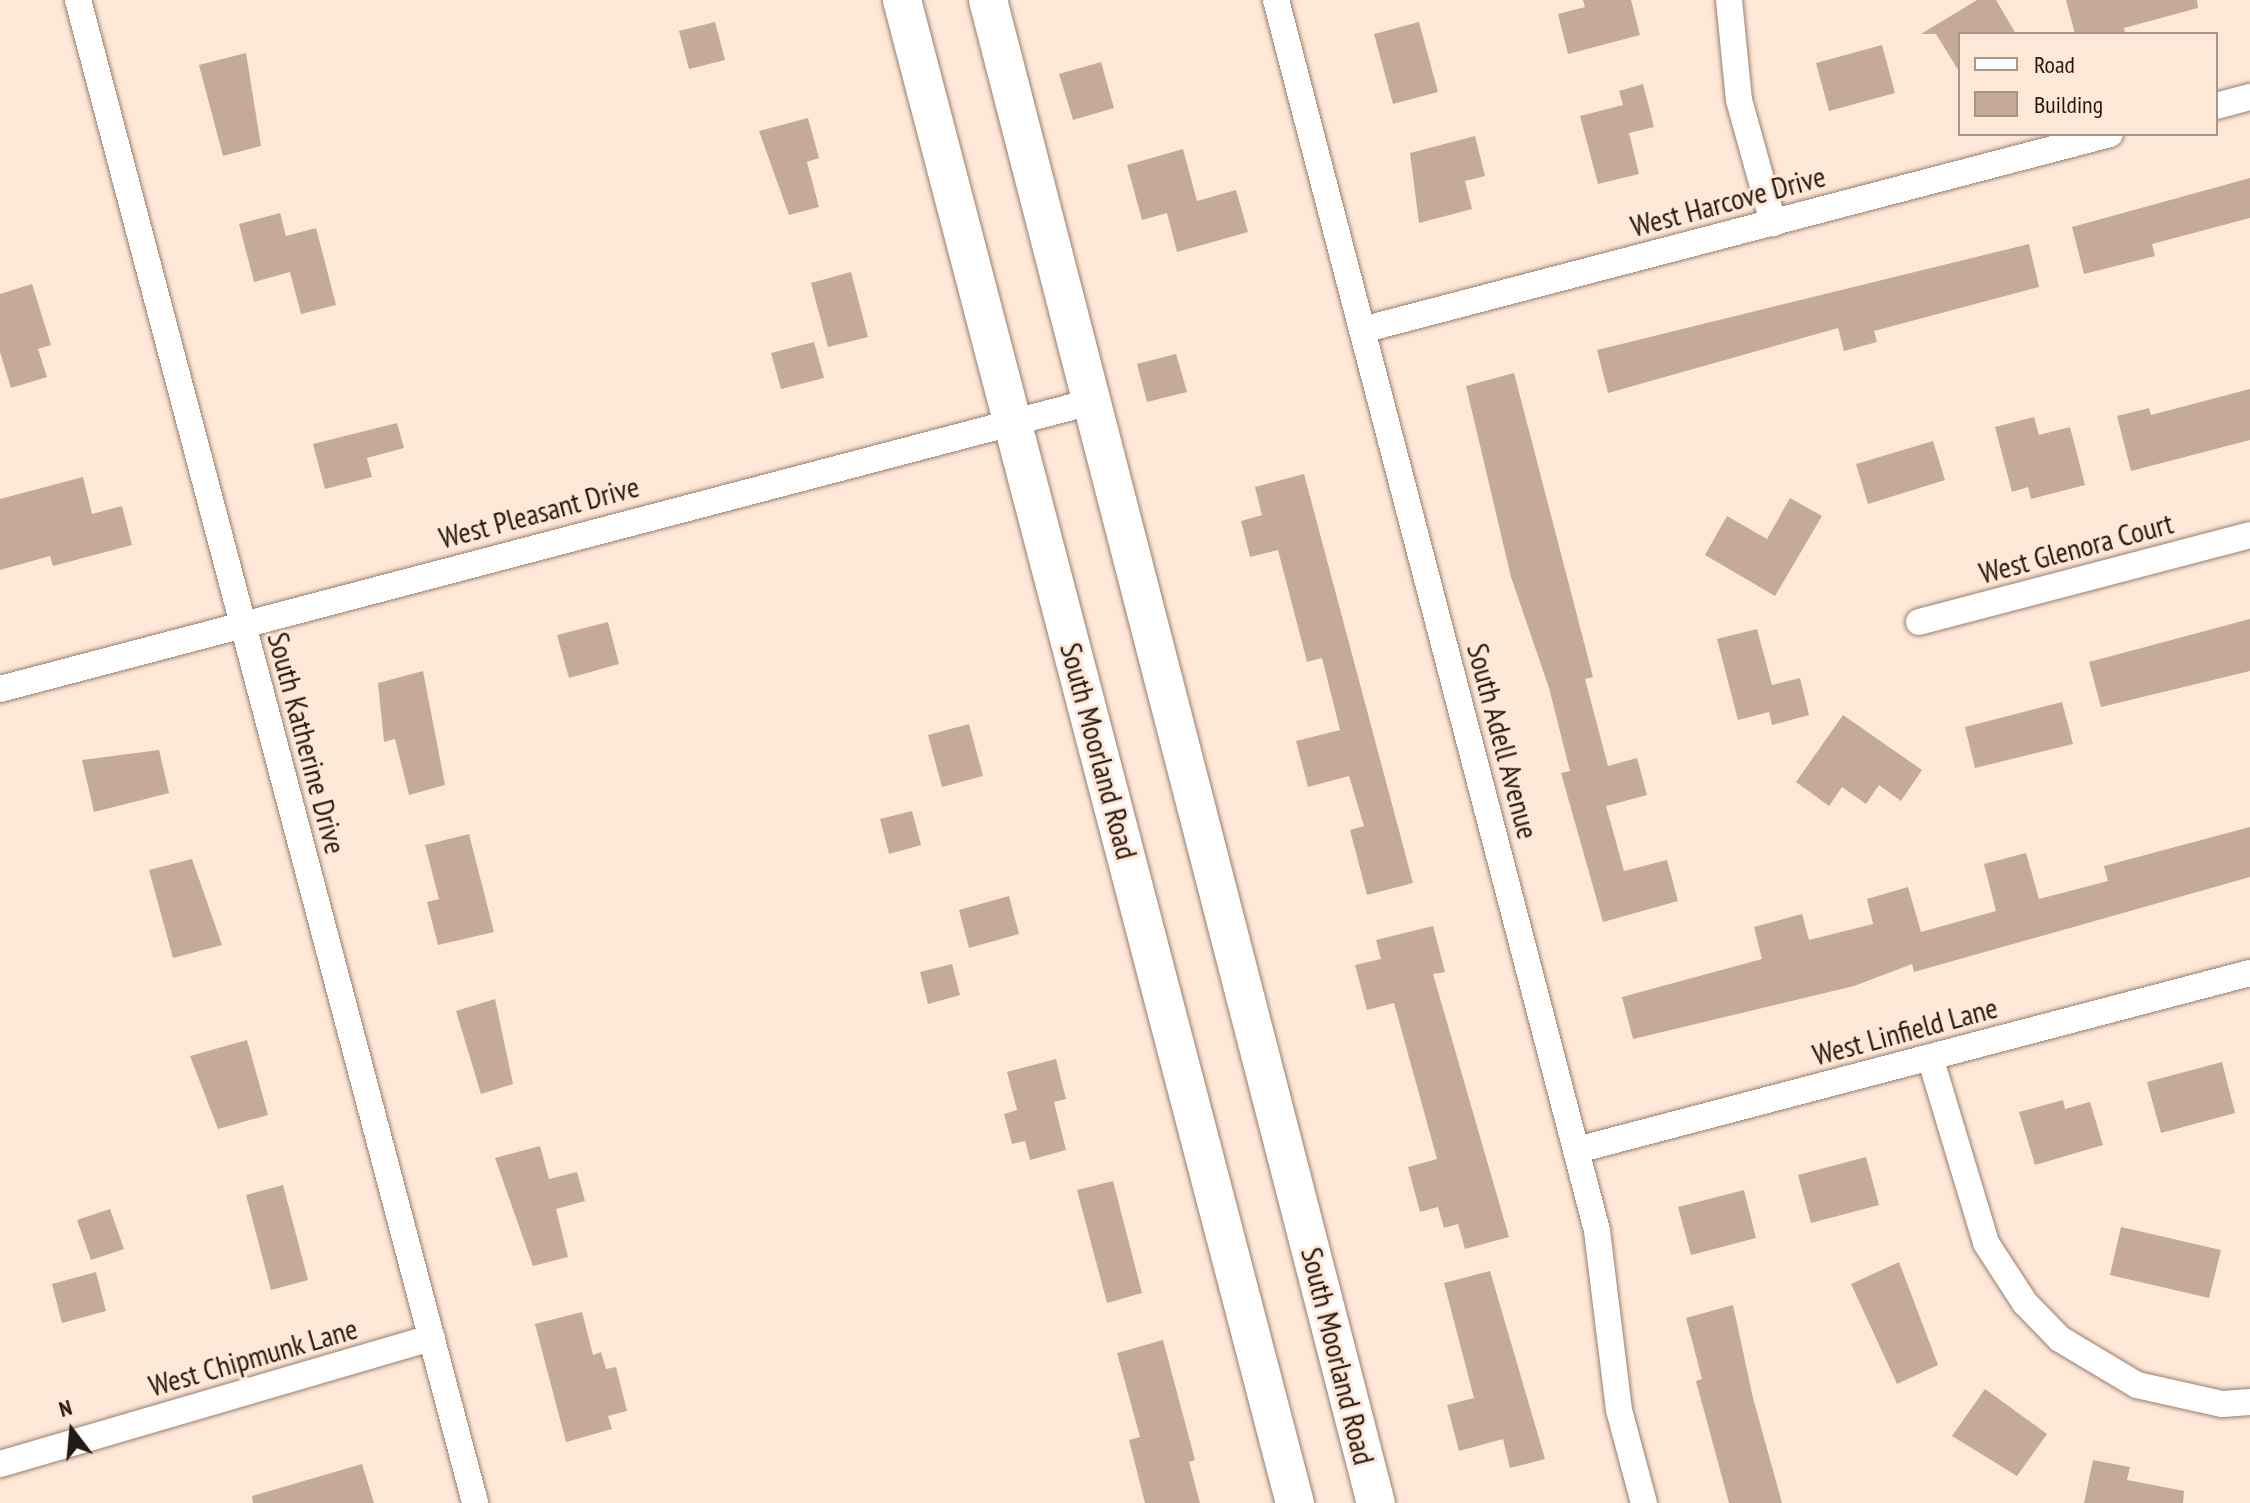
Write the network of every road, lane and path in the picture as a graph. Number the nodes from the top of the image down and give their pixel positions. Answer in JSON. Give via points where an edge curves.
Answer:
{"nodes":[{"id":1,"x":78,"y":0,"type":"edge"},
{"id":2,"x":902,"y":0,"type":"edge"},
{"id":3,"x":988,"y":0,"type":"edge"},
{"id":4,"x":1276,"y":0,"type":"edge"},
{"id":5,"x":1729,"y":0,"type":"edge"},
{"id":6,"x":2250,"y":97,"type":"edge"},
{"id":7,"x":2218,"y":105,"type":"edge"},
{"id":8,"x":2102,"y":136,"type":"edge"},
{"id":9,"x":1773,"y":223,"type":"junction"},
{"id":10,"x":1362,"y":330,"type":"junction"},
{"id":11,"x":1095,"y":401,"type":"junction"},
{"id":12,"x":1013,"y":422,"type":"junction"},
{"id":13,"x":2250,"y":535,"type":"edge"},
{"id":14,"x":242,"y":621,"type":"junction"},
{"id":15,"x":1919,"y":622,"type":"dead end"},
{"id":16,"x":0,"y":689,"type":"edge"},
{"id":17,"x":2250,"y":973,"type":"edge"},
{"id":18,"x":1930,"y":1057,"type":"junction"},
{"id":19,"x":1577,"y":1150,"type":"junction"},
{"id":20,"x":432,"y":1338,"type":"junction"},
{"id":21,"x":2250,"y":1402,"type":"edge"},
{"id":22,"x":0,"y":1464,"type":"edge"},
{"id":23,"x":475,"y":1503,"type":"edge"},
{"id":24,"x":1295,"y":1503,"type":"edge"},
{"id":25,"x":1376,"y":1503,"type":"edge"},
{"id":26,"x":1644,"y":1503,"type":"edge"}],
"edges":[{"from":1,"to":14,"type":"street","name":"South Katherine Drive"},
{"from":2,"to":12,"type":"main road","name":"South Moorland Road"},
{"from":3,"to":11,"type":"main road","name":"South Moorland Road"},
{"from":4,"to":10,"type":"street","name":"South Adell Avenue"},
{"from":5,"to":9,"type":"street","via":[[1739,100]]},
{"from":6,"to":7,"type":"street"},
{"from":8,"to":9,"type":"street","name":"West Harcove Drive"},
{"from":9,"to":10,"type":"street","name":"West Harcove Drive"},
{"from":10,"to":19,"type":"street","name":"South Adell Avenue"},
{"from":11,"to":12,"type":"street","name":"West Pleasant Drive"},
{"from":11,"to":25,"type":"main road","name":"South Moorland Road"},
{"from":12,"to":14,"type":"street","name":"West Pleasant Drive"},
{"from":12,"to":24,"type":"main road","name":"South Moorland Road"},
{"from":13,"to":15,"type":"street","name":"West Glenora Court"},
{"from":14,"to":16,"type":"street","name":"West Pleasant Drive"},
{"from":14,"to":20,"type":"street","name":"South Katherine Drive"},
{"from":17,"to":18,"type":"street","name":"West Linfield Lane"},
{"from":18,"to":19,"type":"street","name":"West Linfield Lane"},
{"from":18,"to":21,"type":"street","via":[[1986,1243],[2025,1303],[2060,1339],[2137,1385],[2222,1404]]},
{"from":19,"to":26,"type":"street","name":"South Adell Avenue","via":[[1597,1231],[1619,1410]]},
{"from":20,"to":22,"type":"street","name":"West Chipmunk Lane"},
{"from":20,"to":23,"type":"street","name":"South Katherine Drive"}]}
